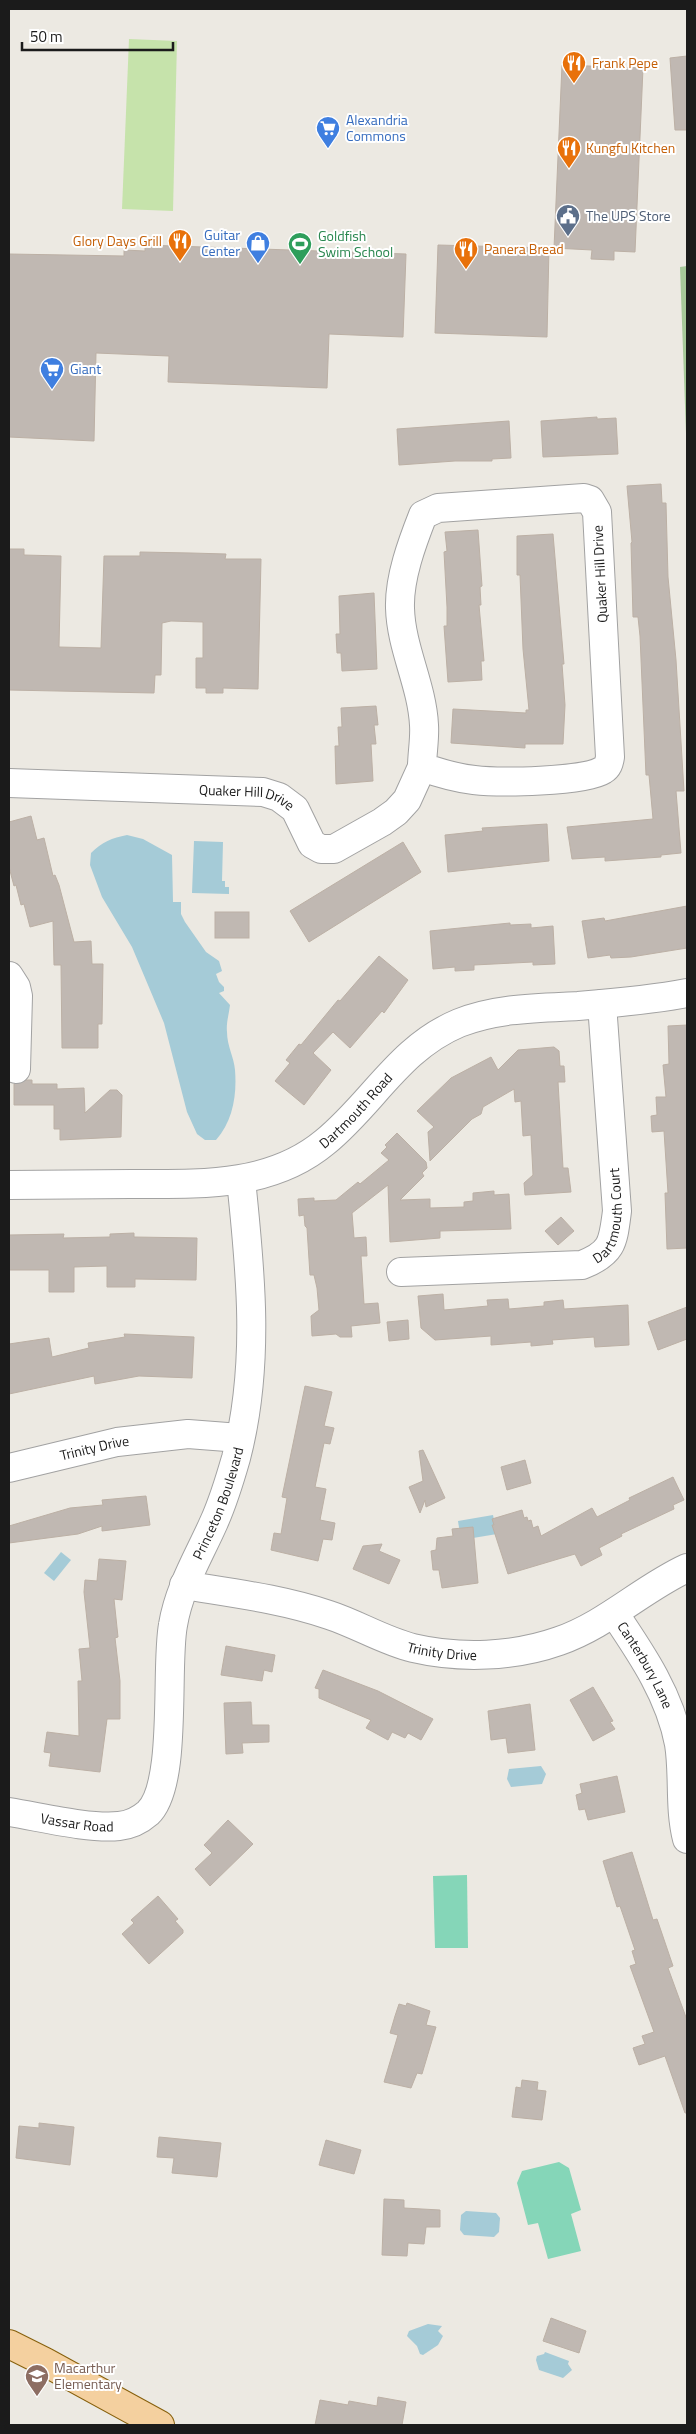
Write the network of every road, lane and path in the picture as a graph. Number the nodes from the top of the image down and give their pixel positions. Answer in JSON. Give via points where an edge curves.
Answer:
{"nodes":[{"id":1,"x":422,"y":768,"type":"junction"},
{"id":2,"x":9,"y":783,"type":"edge"},
{"id":3,"x":9,"y":976,"type":"edge"},
{"id":4,"x":687,"y":993,"type":"edge"},
{"id":5,"x":602,"y":1004,"type":"junction"},
{"id":6,"x":16,"y":1069,"type":"dead end"},
{"id":7,"x":241,"y":1180,"type":"junction"},
{"id":8,"x":9,"y":1185,"type":"edge"},
{"id":9,"x":401,"y":1272,"type":"dead end"},
{"id":10,"x":240,"y":1438,"type":"junction"},
{"id":11,"x":9,"y":1468,"type":"edge"},
{"id":12,"x":687,"y":1568,"type":"edge"},
{"id":13,"x":184,"y":1585,"type":"junction"},
{"id":14,"x":614,"y":1613,"type":"junction"},
{"id":15,"x":9,"y":1812,"type":"edge"},
{"id":16,"x":144,"y":1815,"type":"joint"},
{"id":17,"x":687,"y":1839,"type":"edge"},
{"id":18,"x":9,"y":2344,"type":"edge"},
{"id":19,"x":160,"y":2425,"type":"edge"}],
"edges":[{"from":1,"to":1,"type":"street","name":"Quaker Hill Drive","via":[[424,724],[402,634],[400,607],[402,586],[423,515],[438,508],[590,500],[596,512],[608,766],[602,771],[574,777],[496,782],[447,776]]},
{"from":1,"to":2,"type":"street","name":"Quaker Hill Drive","via":[[407,800],[396,812],[334,849],[321,849],[312,844],[295,809],[279,797],[263,792]]},
{"from":3,"to":6,"type":"street","via":[[18,996]]},
{"from":4,"to":5,"type":"street","name":"Dartmouth Road"},
{"from":5,"to":7,"type":"street","name":"Dartmouth Road","via":[[479,1015],[450,1027],[407,1055],[325,1143],[277,1170]]},
{"from":5,"to":9,"type":"street","name":"Dartmouth Court","via":[[617,1211],[610,1249],[582,1264]]},
{"from":7,"to":8,"type":"street","name":"Dartmouth Road","via":[[192,1184]]},
{"from":7,"to":10,"type":"street","name":"Princeton Boulevard","via":[[252,1302],[251,1367]]},
{"from":10,"to":11,"type":"street","name":"Trinity Drive","via":[[188,1434],[127,1441]]},
{"from":10,"to":13,"type":"street","name":"Princeton Boulevard","via":[[215,1520]]},
{"from":12,"to":14,"type":"street","name":"Trinity Drive"},
{"from":13,"to":14,"type":"street","name":"Trinity Drive","via":[[270,1600],[328,1615],[412,1648],[448,1654],[498,1654],[559,1641]]},
{"from":13,"to":16,"type":"street","name":"Princeton Boulevard","via":[[171,1638],[170,1711],[161,1784]]},
{"from":14,"to":17,"type":"street","name":"Canterbury Lane","via":[[640,1651],[674,1724]]},
{"from":15,"to":16,"type":"street","name":"Vassar Road","via":[[113,1826],[132,1823]]},
{"from":18,"to":19,"type":"main road"}]}
